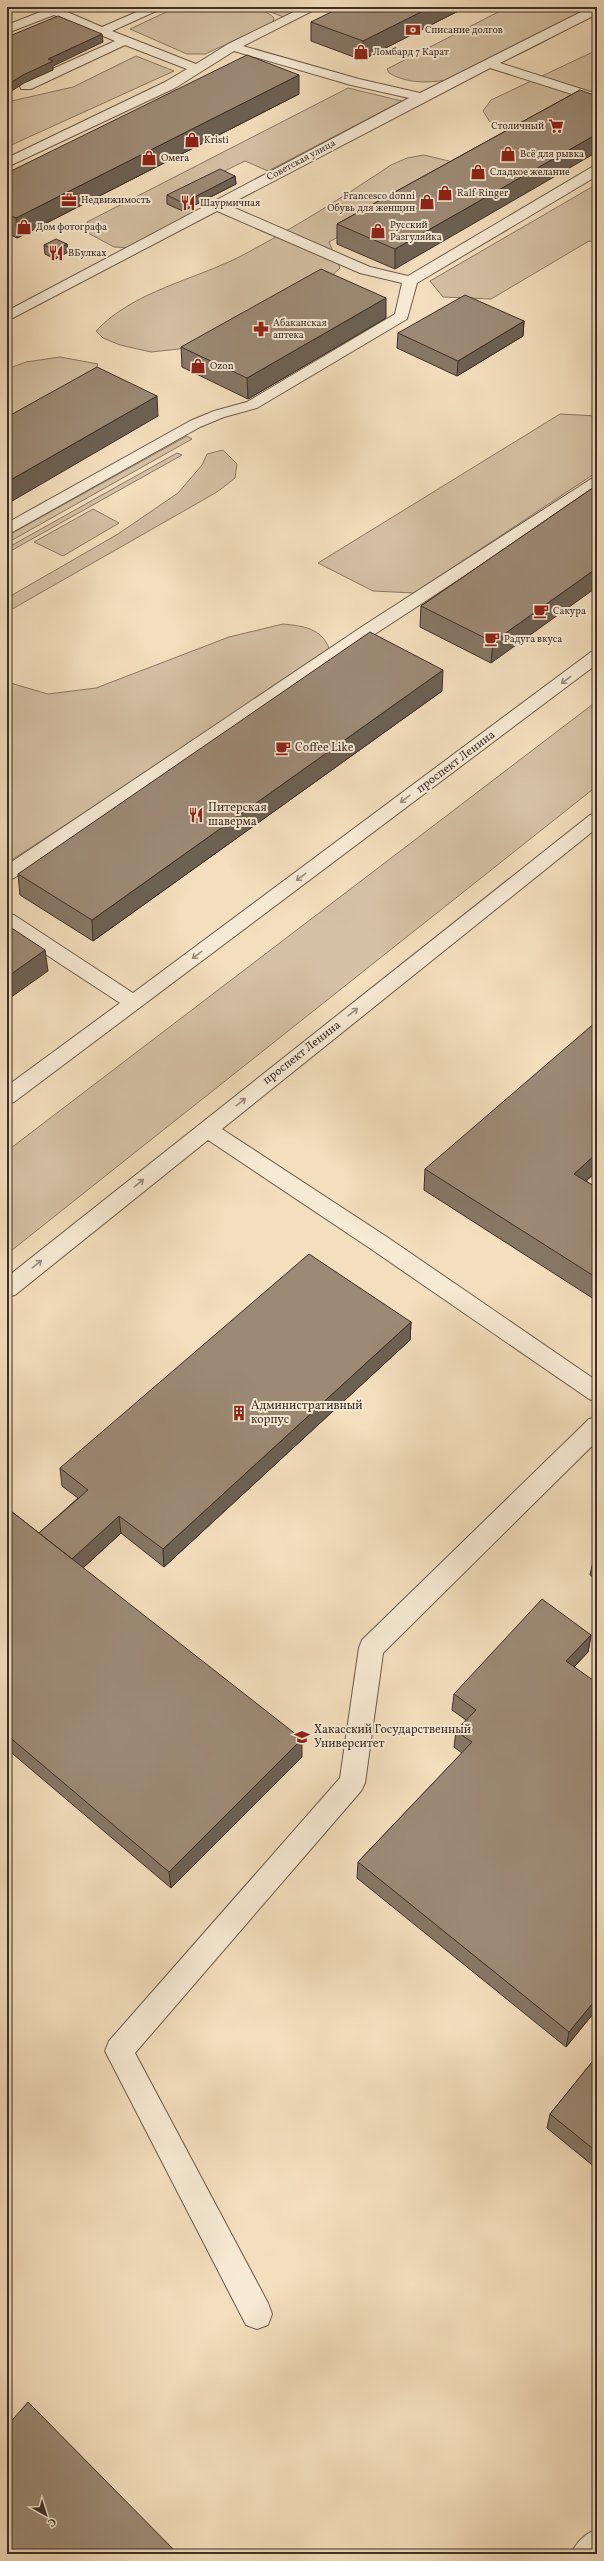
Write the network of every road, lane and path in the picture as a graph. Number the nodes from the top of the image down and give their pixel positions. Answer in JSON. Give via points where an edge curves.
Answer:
{"nodes":[{"id":1,"x":159,"y":7,"type":"edge"},
{"id":2,"x":314,"y":7,"type":"edge"},
{"id":3,"x":59,"y":9,"type":"edge"},
{"id":4,"x":597,"y":9,"type":"edge"},
{"id":5,"x":7,"y":14,"type":"edge"},
{"id":6,"x":25,"y":21,"type":"junction"},
{"id":7,"x":7,"y":29,"type":"edge"},
{"id":8,"x":102,"y":30,"type":"junction"},
{"id":9,"x":125,"y":41,"type":"junction"},
{"id":10,"x":232,"y":47,"type":"junction"},
{"id":11,"x":488,"y":63,"type":"junction"},
{"id":12,"x":199,"y":69,"type":"junction"},
{"id":13,"x":26,"y":86,"type":"edge"},
{"id":14,"x":422,"y":97,"type":"junction"},
{"id":15,"x":597,"y":98,"type":"edge"},
{"id":16,"x":7,"y":162,"type":"edge"},
{"id":17,"x":597,"y":170,"type":"edge"},
{"id":18,"x":216,"y":206,"type":"junction"},
{"id":19,"x":410,"y":281,"type":"junction"},
{"id":20,"x":7,"y":298,"type":"edge"},
{"id":21,"x":11,"y":315,"type":"edge"},
{"id":22,"x":597,"y":482,"type":"edge"},
{"id":23,"x":7,"y":530,"type":"edge"},
{"id":24,"x":597,"y":656,"type":"edge"},
{"id":25,"x":597,"y":819,"type":"edge"},
{"id":26,"x":7,"y":874,"type":"edge"},
{"id":27,"x":7,"y":920,"type":"edge"},
{"id":28,"x":133,"y":1002,"type":"junction"},
{"id":29,"x":7,"y":1097,"type":"edge"},
{"id":30,"x":207,"y":1129,"type":"junction"},
{"id":31,"x":7,"y":1289,"type":"edge"},
{"id":32,"x":597,"y":1393,"type":"edge"},
{"id":33,"x":597,"y":1426,"type":"edge"},
{"id":34,"x":257,"y":2314,"type":"dead end"},
{"id":35,"x":597,"y":2545,"type":"edge"},
{"id":36,"x":587,"y":2554,"type":"edge"}],
"edges":[{"from":1,"to":8,"type":"street"},
{"from":2,"to":10,"type":"street"},
{"from":3,"to":6,"type":"street"},
{"from":3,"to":8,"type":"street"},
{"from":4,"to":11,"type":"street","name":"Советская улица"},
{"from":5,"to":6,"type":"street"},
{"from":6,"to":7,"type":"street"},
{"from":8,"to":9,"type":"street"},
{"from":9,"to":12,"type":"street"},
{"from":9,"to":13,"type":"street"},
{"from":10,"to":12,"type":"street"},
{"from":10,"to":14,"type":"street","via":[[356,82]]},
{"from":11,"to":14,"type":"street","name":"Советская улица"},
{"from":11,"to":15,"type":"street"},
{"from":12,"to":16,"type":"street"},
{"from":14,"to":18,"type":"street","name":"Советская улица"},
{"from":17,"to":19,"type":"street"},
{"from":18,"to":19,"type":"street","via":[[364,270]]},
{"from":18,"to":21,"type":"street","name":"Советская улица"},
{"from":19,"to":23,"type":"street","via":[[402,316],[252,405],[195,424]]},
{"from":20,"to":21,"type":"street"},
{"from":22,"to":26,"type":"street","via":[[369,630]]},
{"from":24,"to":28,"type":"street","name":"проспект Ленина","one_way":true},
{"from":30,"to":25,"type":"street","name":"проспект Ленина","one_way":true},
{"from":27,"to":28,"type":"street"},
{"from":28,"to":29,"type":"street","name":"проспект Ленина"},
{"from":31,"to":30,"type":"street","name":"проспект Ленина","one_way":true},
{"from":30,"to":32,"type":"street","via":[[372,1238]]},
{"from":33,"to":34,"type":"street","via":[[371,1648],[352,1783],[119,2051]]},
{"from":35,"to":36,"type":"street"}]}
